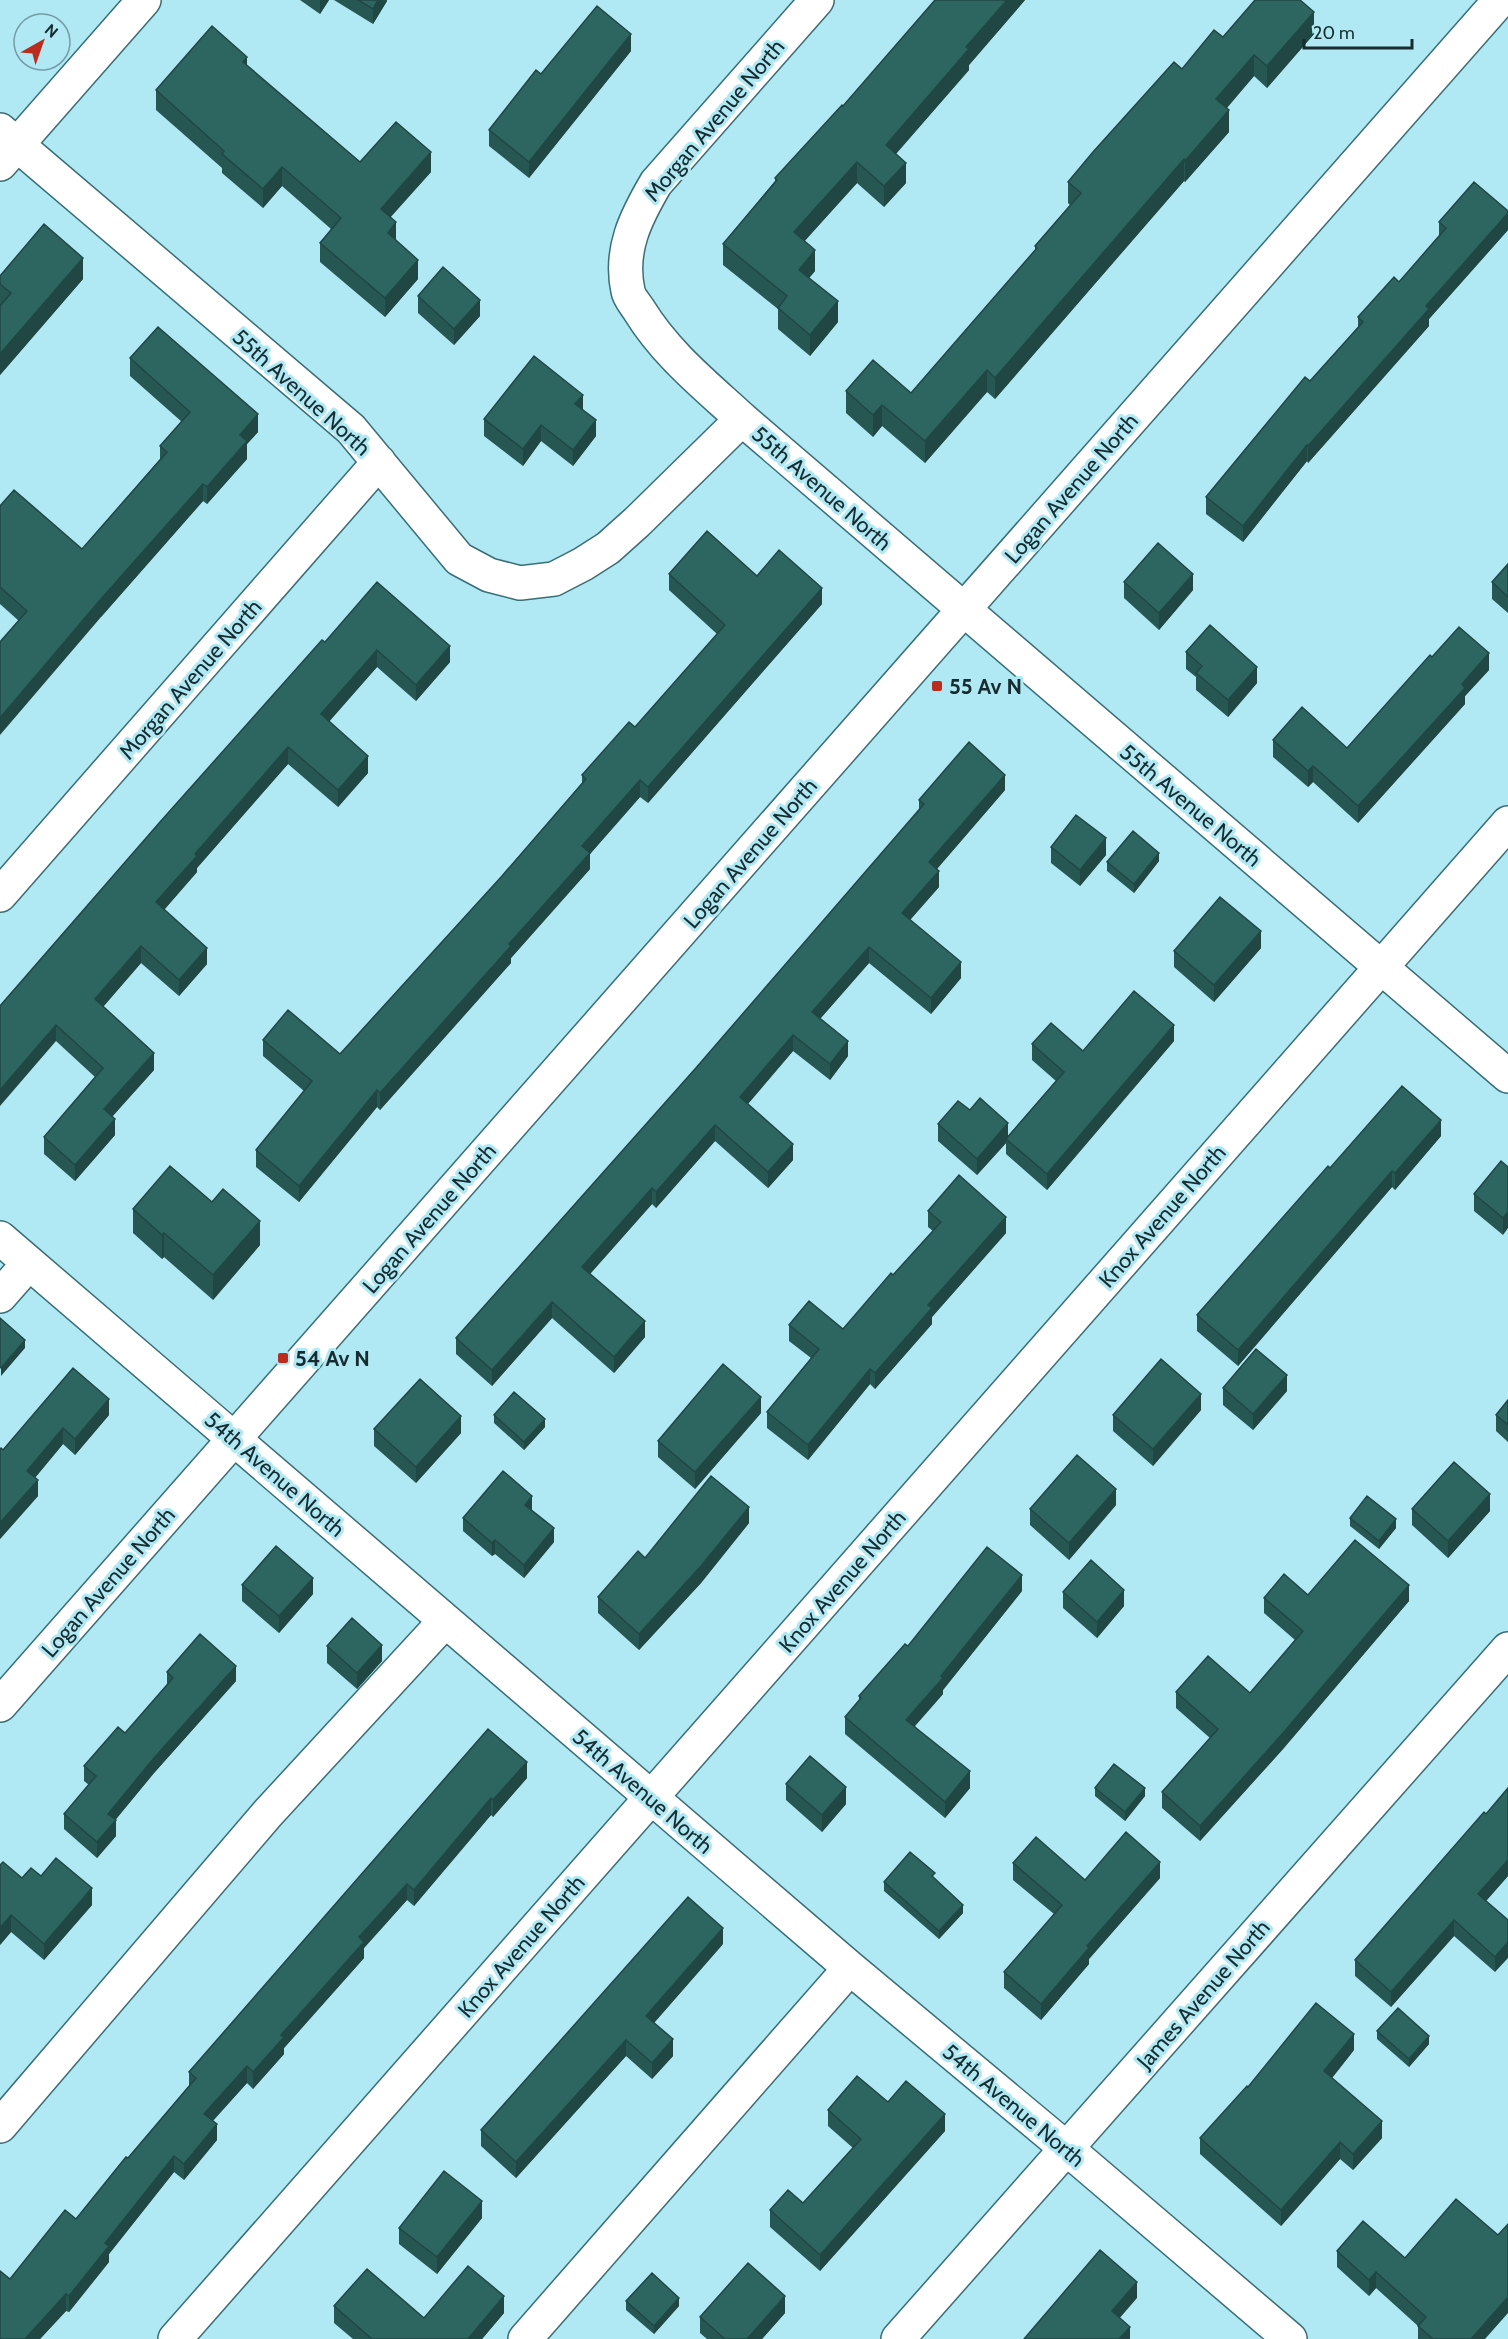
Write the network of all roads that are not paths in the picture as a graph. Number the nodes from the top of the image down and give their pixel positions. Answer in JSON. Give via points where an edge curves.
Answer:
{"nodes":[{"id":1,"x":144,"y":0,"type":"edge"},
{"id":2,"x":817,"y":0,"type":"edge"},
{"id":3,"x":1500,"y":0,"type":"edge"},
{"id":4,"x":6,"y":146,"type":"edge"},
{"id":5,"x":742,"y":419,"type":"junction"},
{"id":6,"x":379,"y":462,"type":"junction"},
{"id":7,"x":963,"y":610,"type":"junction"},
{"id":8,"x":1508,"y":823,"type":"edge"},
{"id":9,"x":0,"y":896,"type":"edge"},
{"id":10,"x":1381,"y":967,"type":"junction"},
{"id":11,"x":1508,"y":1076,"type":"edge"},
{"id":12,"x":0,"y":1238,"type":"edge"},
{"id":13,"x":29,"y":1263,"type":"junction"},
{"id":14,"x":0,"y":1296,"type":"edge"},
{"id":15,"x":234,"y":1439,"type":"junction"},
{"id":16,"x":445,"y":1621,"type":"junction"},
{"id":17,"x":1508,"y":1649,"type":"edge"},
{"id":18,"x":0,"y":1705,"type":"edge"},
{"id":19,"x":652,"y":1798,"type":"junction"},
{"id":20,"x":850,"y":1968,"type":"junction"},
{"id":21,"x":0,"y":2126,"type":"edge"},
{"id":22,"x":1066,"y":2148,"type":"junction"},
{"id":23,"x":1272,"y":2333,"type":"edge"},
{"id":24,"x":175,"y":2339,"type":"edge"},
{"id":25,"x":525,"y":2339,"type":"edge"},
{"id":26,"x":898,"y":2339,"type":"edge"}],
"edges":[{"from":1,"to":4,"type":"street"},
{"from":2,"to":5,"type":"street","name":"Morgan Avenue North","via":[[656,183],[635,217],[626,254],[628,292],[650,328],[676,359]]},
{"from":3,"to":7,"type":"street","name":"Logan Avenue North"},
{"from":4,"to":6,"type":"street","name":"55th Avenue North","via":[[351,429]]},
{"from":5,"to":6,"type":"street","name":"55th Avenue North","via":[[608,548],[554,579],[520,583],[489,575],[459,559]]},
{"from":5,"to":7,"type":"street","name":"55th Avenue North"},
{"from":6,"to":9,"type":"street","name":"Morgan Avenue North"},
{"from":7,"to":10,"type":"street","name":"55th Avenue North"},
{"from":7,"to":15,"type":"street","name":"Logan Avenue North"},
{"from":8,"to":10,"type":"street","name":"Knox Avenue North"},
{"from":10,"to":11,"type":"street","name":"55th Avenue North"},
{"from":10,"to":19,"type":"street","name":"Knox Avenue North"},
{"from":12,"to":13,"type":"street","name":"54th Avenue North"},
{"from":13,"to":14,"type":"street"},
{"from":13,"to":15,"type":"street","name":"54th Avenue North"},
{"from":15,"to":16,"type":"street","name":"54th Avenue North"},
{"from":15,"to":18,"type":"street","name":"Logan Avenue North"},
{"from":16,"to":19,"type":"street","name":"54th Avenue North"},
{"from":16,"to":21,"type":"street","via":[[268,1813]]},
{"from":17,"to":22,"type":"street","name":"James Avenue North"},
{"from":19,"to":20,"type":"street","name":"54th Avenue North"},
{"from":19,"to":24,"type":"street","name":"Knox Avenue North"},
{"from":20,"to":22,"type":"street","name":"54th Avenue North"},
{"from":20,"to":25,"type":"street"},
{"from":22,"to":23,"type":"street","name":"54th Avenue North"},
{"from":22,"to":26,"type":"street","name":"James Avenue North"}]}
